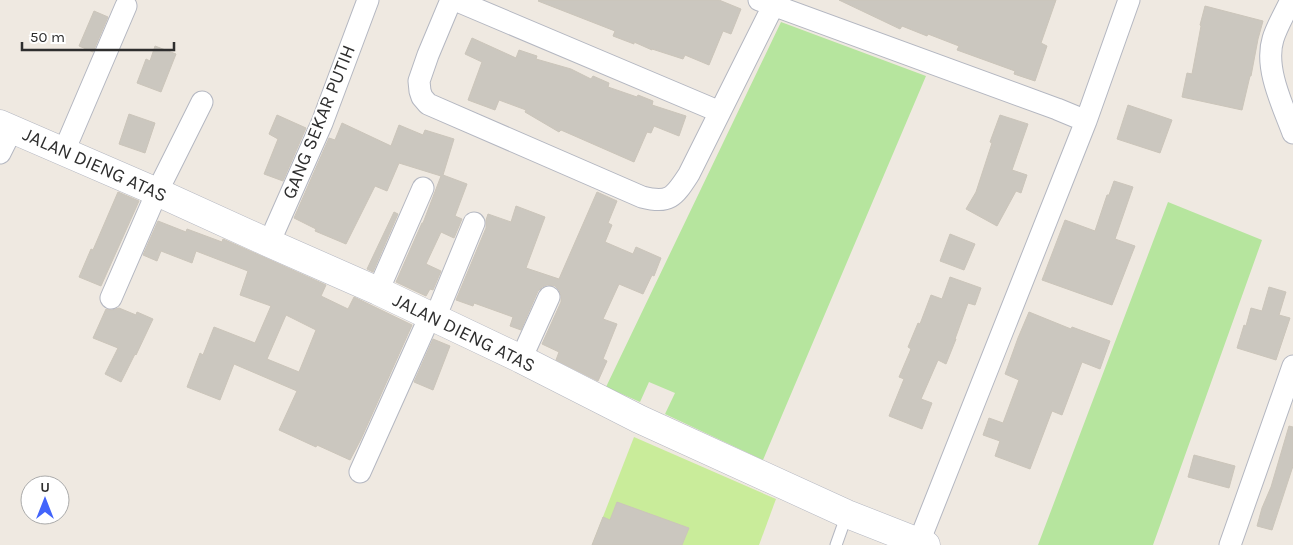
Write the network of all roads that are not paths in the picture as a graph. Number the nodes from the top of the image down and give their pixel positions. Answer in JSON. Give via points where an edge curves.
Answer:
{"nodes":[{"id":1,"x":368,"y":0,"type":"edge"},
{"id":2,"x":453,"y":0,"type":"edge"},
{"id":3,"x":1129,"y":0,"type":"edge"},
{"id":4,"x":1291,"y":0,"type":"edge"},
{"id":5,"x":766,"y":3,"type":"edge"},
{"id":6,"x":126,"y":6,"type":"dead end"},
{"id":7,"x":202,"y":102,"type":"dead end"},
{"id":8,"x":720,"y":112,"type":"junction"},
{"id":9,"x":1086,"y":121,"type":"junction"},
{"id":10,"x":6,"y":126,"type":"edge"},
{"id":11,"x":1293,"y":133,"type":"edge"},
{"id":12,"x":64,"y":151,"type":"junction"},
{"id":13,"x":0,"y":153,"type":"edge"},
{"id":14,"x":424,"y":188,"type":"dead end"},
{"id":15,"x":157,"y":192,"type":"junction"},
{"id":16,"x":474,"y":223,"type":"dead end"},
{"id":17,"x":268,"y":243,"type":"junction"},
{"id":18,"x":378,"y":291,"type":"junction"},
{"id":19,"x":549,"y":297,"type":"dead end"},
{"id":20,"x":111,"y":298,"type":"dead end"},
{"id":21,"x":433,"y":317,"type":"junction"},
{"id":22,"x":520,"y":359,"type":"junction"},
{"id":23,"x":1293,"y":366,"type":"edge"},
{"id":24,"x":360,"y":472,"type":"dead end"},
{"id":25,"x":847,"y":514,"type":"junction"},
{"id":26,"x":923,"y":544,"type":"edge"},
{"id":27,"x":836,"y":545,"type":"edge"},
{"id":28,"x":1230,"y":545,"type":"edge"}],
"edges":[{"from":1,"to":17,"type":"street","name":"GANG SEKAR PUTIH","via":[[322,123]]},
{"from":2,"to":8,"type":"street"},
{"from":2,"to":8,"type":"street","via":[[420,81],[422,97],[428,104],[642,197],[654,200],[673,196],[689,174]]},
{"from":3,"to":9,"type":"street"},
{"from":4,"to":11,"type":"street","via":[[1273,40],[1271,60],[1274,83]]},
{"from":5,"to":8,"type":"street"},
{"from":5,"to":9,"type":"street"},
{"from":6,"to":12,"type":"street"},
{"from":7,"to":15,"type":"street"},
{"from":9,"to":26,"type":"street"},
{"from":10,"to":12,"type":"street","name":"JALAN DIENG ATAS"},
{"from":10,"to":13,"type":"street"},
{"from":12,"to":15,"type":"street","name":"JALAN DIENG ATAS"},
{"from":14,"to":18,"type":"street"},
{"from":15,"to":17,"type":"street","name":"JALAN DIENG ATAS"},
{"from":15,"to":20,"type":"street"},
{"from":16,"to":21,"type":"street"},
{"from":17,"to":18,"type":"street","name":"JALAN DIENG ATAS"},
{"from":18,"to":21,"type":"street","name":"JALAN DIENG ATAS"},
{"from":19,"to":22,"type":"street"},
{"from":21,"to":22,"type":"street","name":"JALAN DIENG ATAS"},
{"from":21,"to":24,"type":"street"},
{"from":22,"to":25,"type":"street","name":"JALAN DIENG ATAS","via":[[639,419]]},
{"from":23,"to":28,"type":"street"},
{"from":25,"to":26,"type":"street","name":"JALAN DIENG ATAS"},
{"from":25,"to":27,"type":"lane"}]}
